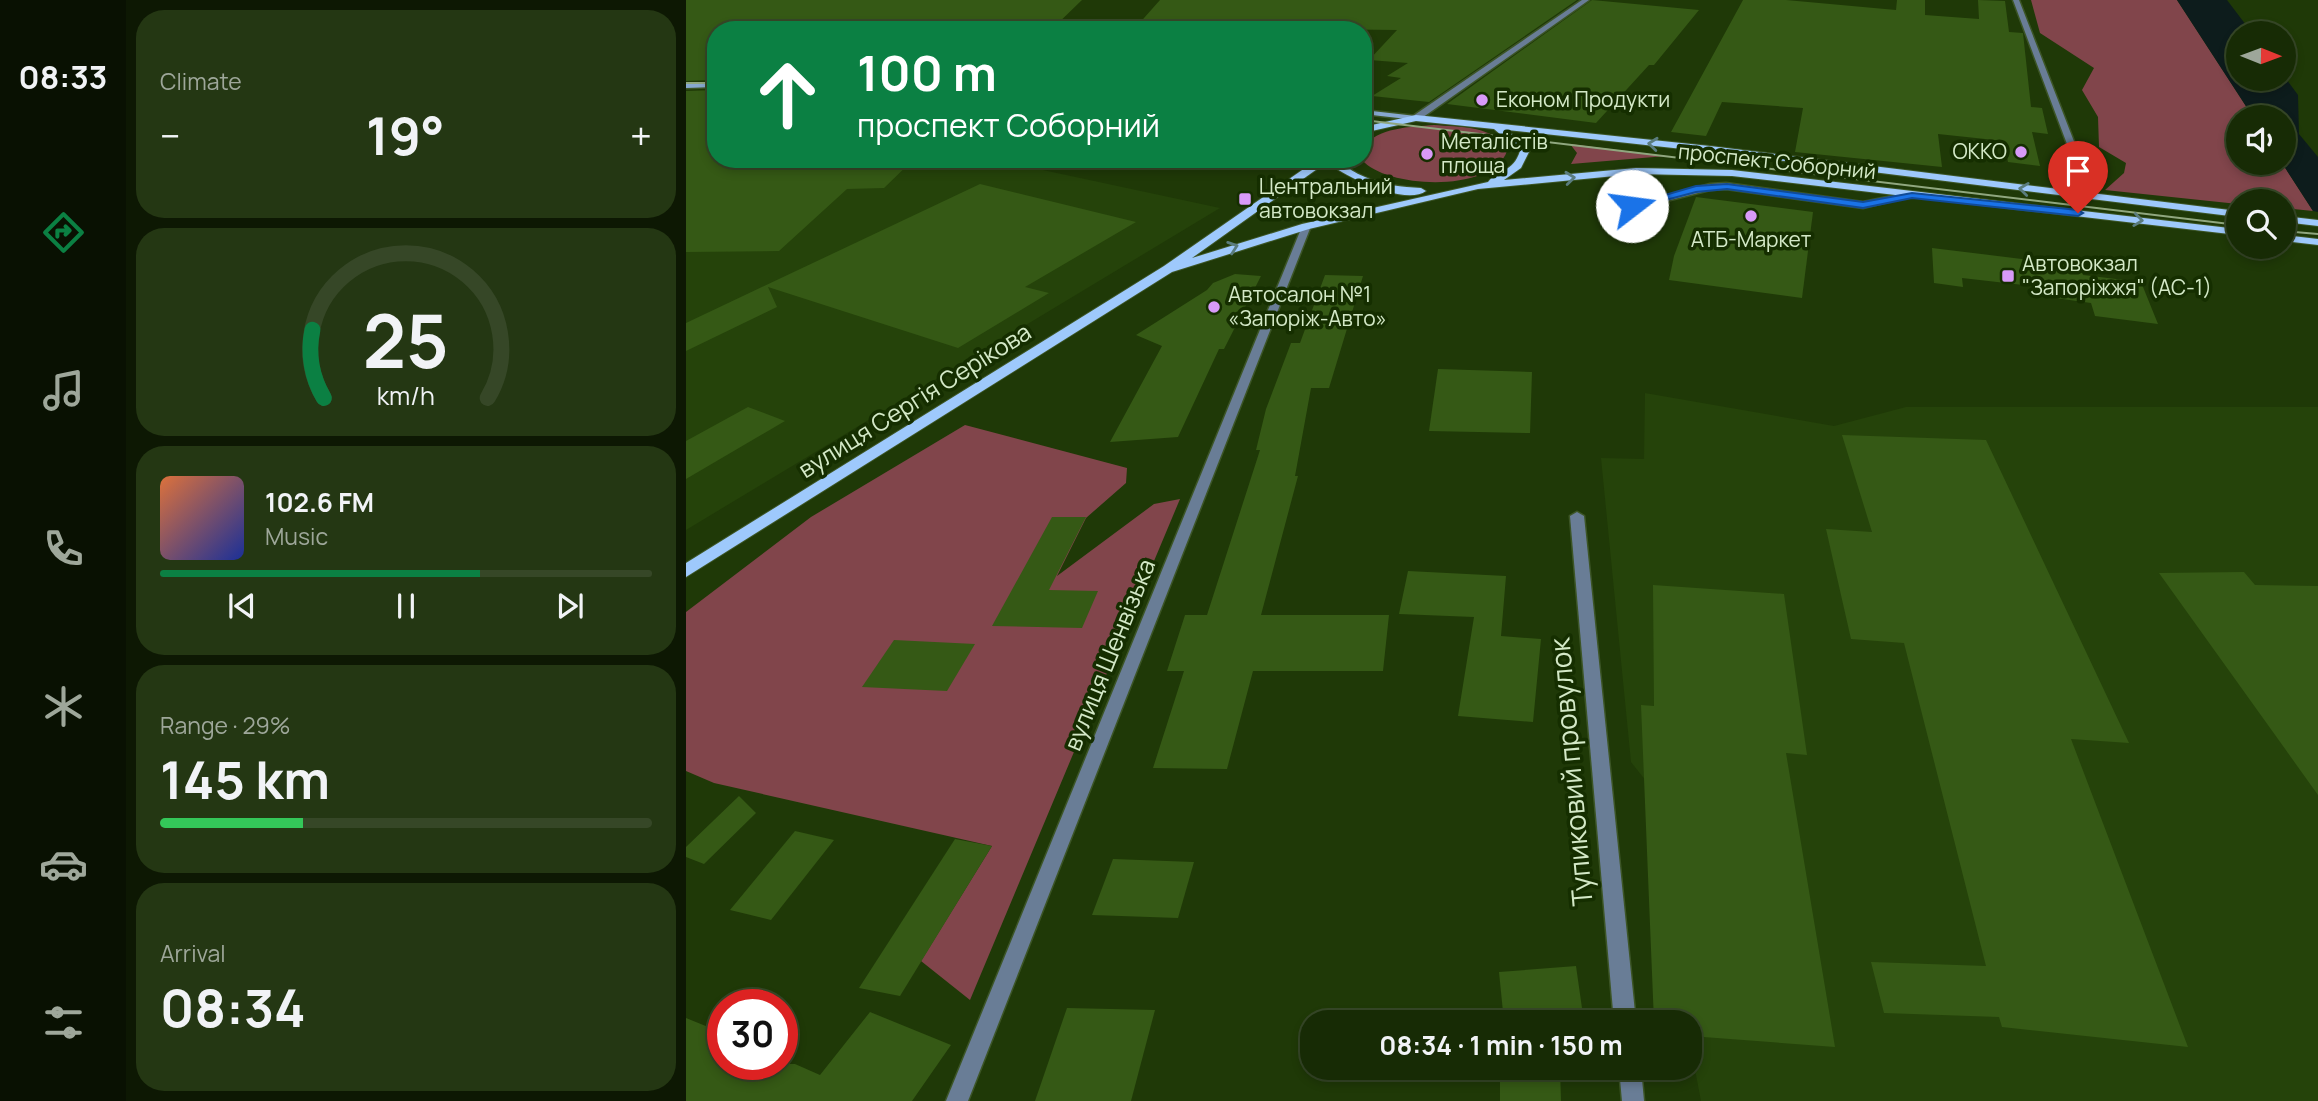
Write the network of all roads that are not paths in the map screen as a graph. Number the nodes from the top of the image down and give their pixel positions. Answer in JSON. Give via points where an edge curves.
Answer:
{"nodes":[{"id":1,"x":1586,"y":0,"type":"edge"},
{"id":2,"x":2015,"y":0,"type":"edge"},
{"id":3,"x":707,"y":85,"type":"edge"},
{"id":4,"x":686,"y":86,"type":"edge"},
{"id":5,"x":1372,"y":113,"type":"edge"},
{"id":6,"x":1416,"y":118,"type":"junction"},
{"id":7,"x":1497,"y":127,"type":"junction"},
{"id":8,"x":1372,"y":128,"type":"edge"},
{"id":9,"x":1314,"y":168,"type":"edge"},
{"id":10,"x":1341,"y":168,"type":"edge"},
{"id":11,"x":1478,"y":186,"type":"junction"},
{"id":12,"x":1912,"y":195,"type":"junction"},
{"id":13,"x":2086,"y":197,"type":"junction"},
{"id":14,"x":1611,"y":212,"type":"dead end"},
{"id":15,"x":2226,"y":213,"type":"edge"},
{"id":16,"x":2296,"y":220,"type":"edge"},
{"id":17,"x":2318,"y":223,"type":"edge"},
{"id":18,"x":1306,"y":226,"type":"junction"},
{"id":19,"x":2226,"y":231,"type":"edge"},
{"id":20,"x":2296,"y":239,"type":"edge"},
{"id":21,"x":2318,"y":242,"type":"edge"},
{"id":22,"x":1168,"y":269,"type":"junction"},
{"id":23,"x":1577,"y":516,"type":"dead end"},
{"id":24,"x":686,"y":571,"type":"edge"},
{"id":25,"x":1624,"y":1010,"type":"edge"},
{"id":26,"x":1631,"y":1080,"type":"edge"},
{"id":27,"x":957,"y":1101,"type":"edge"},
{"id":28,"x":1633,"y":1101,"type":"edge"}],
"edges":[{"from":1,"to":6,"type":"street"},
{"from":2,"to":13,"type":"street","via":[[2071,144]]},
{"from":3,"to":4,"type":"main road"},
{"from":5,"to":6,"type":"main road"},
{"from":6,"to":7,"type":"main road","name":"проспект Соборний"},
{"from":6,"to":8,"type":"main road","name":"проспект Соборний"},
{"from":7,"to":11,"type":"main road","via":[[1525,150],[1522,163],[1505,176]]},
{"from":13,"to":7,"type":"main road","name":"проспект Соборний","one_way":true},
{"from":9,"to":22,"type":"main road","name":"вулиця Сергія Серікова"},
{"from":10,"to":11,"type":"main road","via":[[1362,182],[1396,190],[1438,192]]},
{"from":11,"to":12,"type":"main road","name":"проспект Соборний","one_way":true,"via":[[1683,171]]},
{"from":11,"to":18,"type":"main road","name":"вулиця Сергія Серікова"},
{"from":12,"to":14,"type":"street","via":[[1863,205],[1710,187]]},
{"from":12,"to":19,"type":"main road","name":"проспект Соборний","one_way":true},
{"from":13,"to":15,"type":"main road","name":"проспект Соборний"},
{"from":16,"to":17,"type":"main road"},
{"from":22,"to":18,"type":"main road","name":"вулиця Сергія Серікова","one_way":true},
{"from":18,"to":27,"type":"street","name":"вулиця Шенвізька"},
{"from":20,"to":21,"type":"main road"},
{"from":22,"to":24,"type":"main road","name":"вулиця Сергія Серікова"},
{"from":23,"to":25,"type":"street","name":"Тупиковий провулок"},
{"from":26,"to":28,"type":"street"}]}
